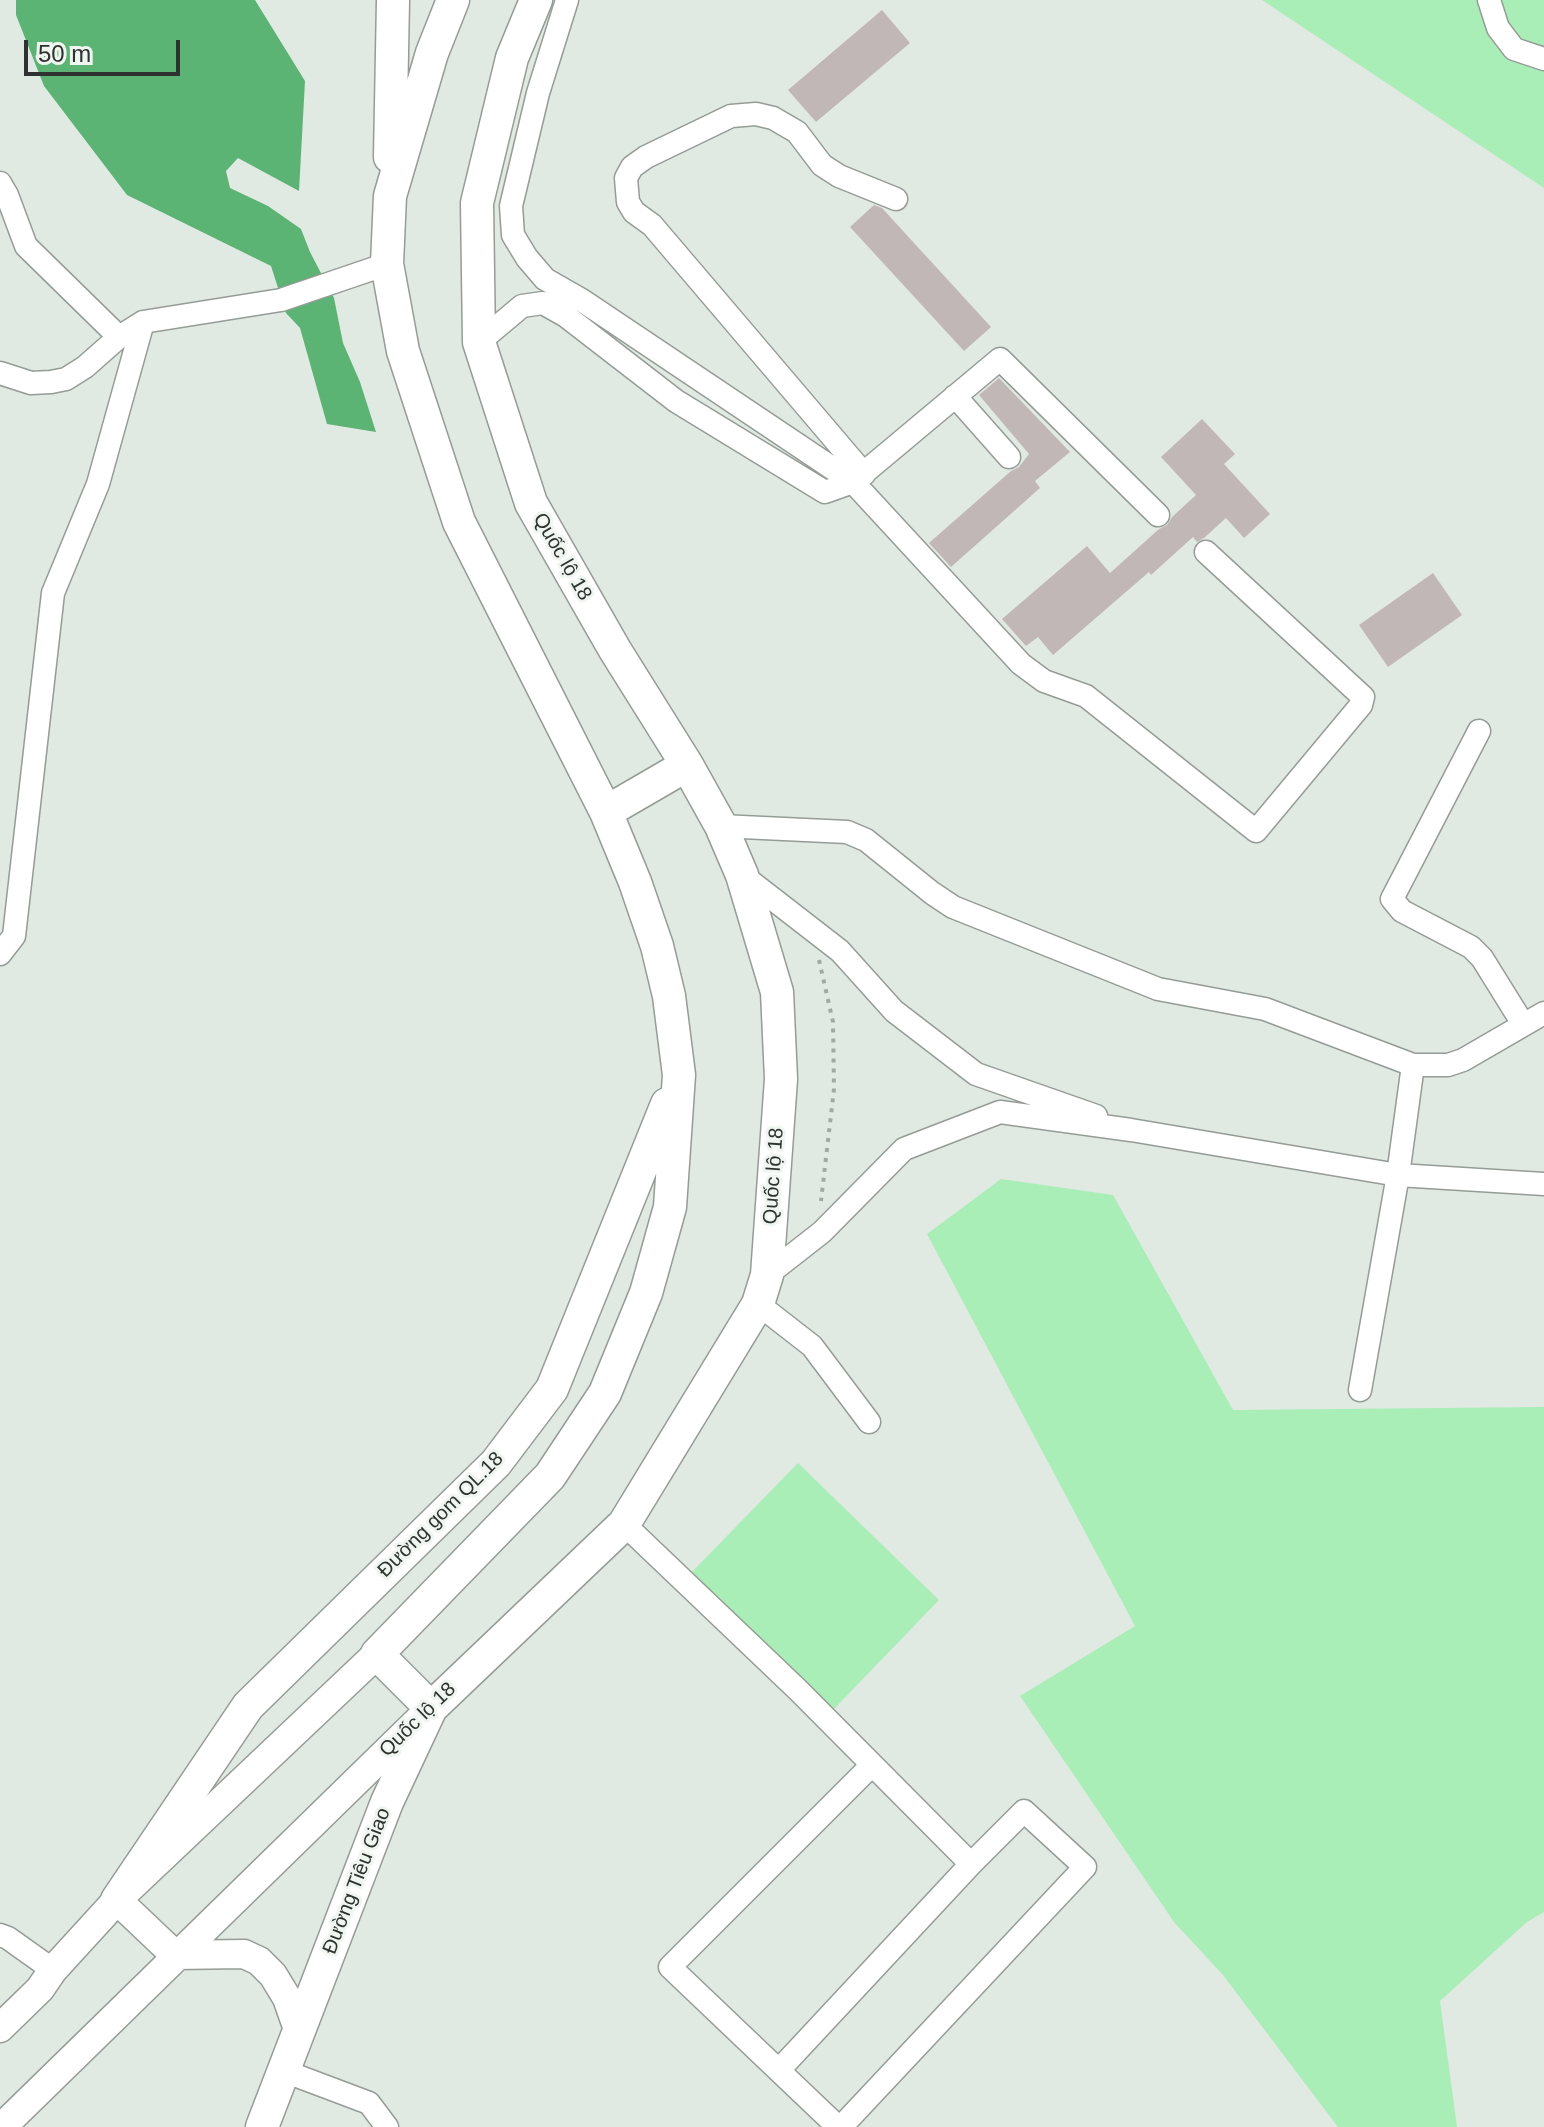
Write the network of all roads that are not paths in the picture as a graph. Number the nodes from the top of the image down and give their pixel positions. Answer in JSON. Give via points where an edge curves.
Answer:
{"nodes":[{"id":1,"x":393,"y":0,"type":"edge"},
{"id":2,"x":453,"y":0,"type":"edge"},
{"id":3,"x":536,"y":0,"type":"edge"},
{"id":4,"x":567,"y":0,"type":"edge"},
{"id":5,"x":1489,"y":0,"type":"edge"},
{"id":6,"x":1544,"y":59,"type":"edge"},
{"id":7,"x":0,"y":183,"type":"edge"},
{"id":8,"x":390,"y":196,"type":"junction"},
{"id":9,"x":896,"y":199,"type":"dead end"},
{"id":10,"x":387,"y":264,"type":"junction"},
{"id":11,"x":143,"y":322,"type":"junction"},
{"id":12,"x":119,"y":337,"type":"junction"},
{"id":13,"x":479,"y":342,"type":"junction"},
{"id":14,"x":0,"y":373,"type":"edge"},
{"id":15,"x":955,"y":396,"type":"junction"},
{"id":16,"x":1009,"y":457,"type":"dead end"},
{"id":17,"x":858,"y":478,"type":"junction"},
{"id":18,"x":1158,"y":515,"type":"dead end"},
{"id":19,"x":1206,"y":552,"type":"dead end"},
{"id":20,"x":1479,"y":731,"type":"dead end"},
{"id":21,"x":687,"y":765,"type":"junction"},
{"id":22,"x":606,"y":812,"type":"junction"},
{"id":23,"x":721,"y":826,"type":"junction"},
{"id":24,"x":742,"y":875,"type":"junction"},
{"id":25,"x":0,"y":954,"type":"edge"},
{"id":26,"x":1544,"y":1013,"type":"edge"},
{"id":27,"x":1523,"y":1024,"type":"junction"},
{"id":28,"x":1413,"y":1065,"type":"junction"},
{"id":29,"x":679,"y":1075,"type":"junction"},
{"id":30,"x":1131,"y":1130,"type":"junction"},
{"id":31,"x":1398,"y":1175,"type":"junction"},
{"id":32,"x":1544,"y":1184,"type":"edge"},
{"id":33,"x":762,"y":1290,"type":"junction"},
{"id":34,"x":1360,"y":1390,"type":"dead end"},
{"id":35,"x":869,"y":1422,"type":"dead end"},
{"id":36,"x":624,"y":1524,"type":"junction"},
{"id":37,"x":377,"y":1654,"type":"junction"},
{"id":38,"x":431,"y":1708,"type":"junction"},
{"id":39,"x":872,"y":1765,"type":"junction"},
{"id":40,"x":971,"y":1864,"type":"junction"},
{"id":41,"x":117,"y":1900,"type":"junction"},
{"id":42,"x":0,"y":1935,"type":"edge"},
{"id":43,"x":175,"y":1955,"type":"junction"},
{"id":44,"x":53,"y":1970,"type":"junction"},
{"id":45,"x":0,"y":2028,"type":"edge"},
{"id":46,"x":299,"y":2032,"type":"junction"},
{"id":47,"x":779,"y":2070,"type":"junction"},
{"id":48,"x":284,"y":2071,"type":"junction"},
{"id":49,"x":380,"y":2123,"type":"edge"},
{"id":50,"x":2,"y":2127,"type":"edge"},
{"id":51,"x":262,"y":2127,"type":"edge"},
{"id":52,"x":840,"y":2127,"type":"edge"}],
"edges":[{"from":1,"to":8,"type":"highway"},
{"from":2,"to":8,"type":"highway"},
{"from":3,"to":13,"type":"highway","name":"Quốc lộ 18","via":[[512,58],[477,203]]},
{"from":4,"to":17,"type":"street","via":[[511,206],[513,235],[527,258],[545,279]]},
{"from":5,"to":6,"type":"street","via":[[1498,28],[1514,49]]},
{"from":7,"to":12,"type":"street","via":[[26,246]]},
{"from":8,"to":10,"type":"highway"},
{"from":9,"to":17,"type":"street","via":[[839,176],[822,165],[797,132],[756,114],[731,116],[646,157],[626,178],[634,212],[652,225]]},
{"from":10,"to":11,"type":"street","via":[[281,300]]},
{"from":10,"to":22,"type":"highway","via":[[403,351],[459,522]]},
{"from":11,"to":12,"type":"street"},
{"from":11,"to":25,"type":"street","via":[[98,484],[53,593],[14,936]]},
{"from":12,"to":14,"type":"street","via":[[66,379],[31,383]]},
{"from":13,"to":17,"type":"street","via":[[522,306],[543,303],[676,401],[825,492]]},
{"from":13,"to":21,"type":"highway","name":"Quốc lộ 18","via":[[531,503]]},
{"from":15,"to":16,"type":"street"},
{"from":15,"to":17,"type":"street"},
{"from":15,"to":18,"type":"street","via":[[996,360],[1003,361]]},
{"from":17,"to":19,"type":"street","via":[[1021,664],[1044,681],[1086,696],[1256,831],[1363,697]]},
{"from":20,"to":27,"type":"street","via":[[1392,899],[1402,911],[1471,947]]},
{"from":21,"to":22,"type":"highway"},
{"from":21,"to":23,"type":"highway","name":"Quốc lộ 18"},
{"from":22,"to":29,"type":"highway","via":[[657,946]]},
{"from":23,"to":24,"type":"highway","name":"Quốc lộ 18"},
{"from":23,"to":28,"type":"street","via":[[847,832],[866,840],[953,907],[1158,989],[1265,1009]]},
{"from":24,"to":30,"type":"street","via":[[840,951],[894,1011],[976,1074]]},
{"from":24,"to":33,"type":"highway","name":"Quốc lộ 18","via":[[777,992],[781,1079]]},
{"from":26,"to":27,"type":"street"},
{"from":27,"to":28,"type":"street","via":[[1463,1060]]},
{"from":28,"to":31,"type":"street"},
{"from":29,"to":37,"type":"highway","via":[[670,1207],[646,1293],[605,1393],[550,1476]]},
{"from":29,"to":41,"type":"highway","name":"Đường gom QL.18","via":[[552,1389],[496,1463],[248,1706]]},
{"from":30,"to":31,"type":"street"},
{"from":30,"to":33,"type":"street","via":[[1000,1112],[904,1149]]},
{"from":31,"to":32,"type":"street"},
{"from":31,"to":34,"type":"street"},
{"from":33,"to":35,"type":"street"},
{"from":33,"to":36,"type":"highway","name":"Quốc lộ 18"},
{"from":36,"to":38,"type":"highway","name":"Quốc lộ 18"},
{"from":36,"to":39,"type":"street"},
{"from":37,"to":38,"type":"highway"},
{"from":37,"to":41,"type":"main road"},
{"from":38,"to":43,"type":"main road","name":"Quốc lộ 18"},
{"from":38,"to":46,"type":"highway","name":"Đường Tiêu Giao","via":[[387,1802]]},
{"from":39,"to":40,"type":"street"},
{"from":39,"to":47,"type":"street","via":[[670,1967]]},
{"from":40,"to":47,"type":"street"},
{"from":40,"to":52,"type":"street","via":[[1024,1811],[1085,1867]]},
{"from":41,"to":43,"type":"main road"},
{"from":41,"to":44,"type":"main road"},
{"from":42,"to":44,"type":"street"},
{"from":43,"to":46,"type":"main road","via":[[244,1954],[259,1961],[287,1998]]},
{"from":43,"to":50,"type":"main road","name":"Quốc lộ 18"},
{"from":44,"to":45,"type":"main road"},
{"from":46,"to":48,"type":"highway","name":"Đường Tiêu Giao"},
{"from":47,"to":52,"type":"street"},
{"from":48,"to":49,"type":"street","via":[[369,2103]]},
{"from":48,"to":51,"type":"highway","name":"Đường Tiêu Giao"}]}
